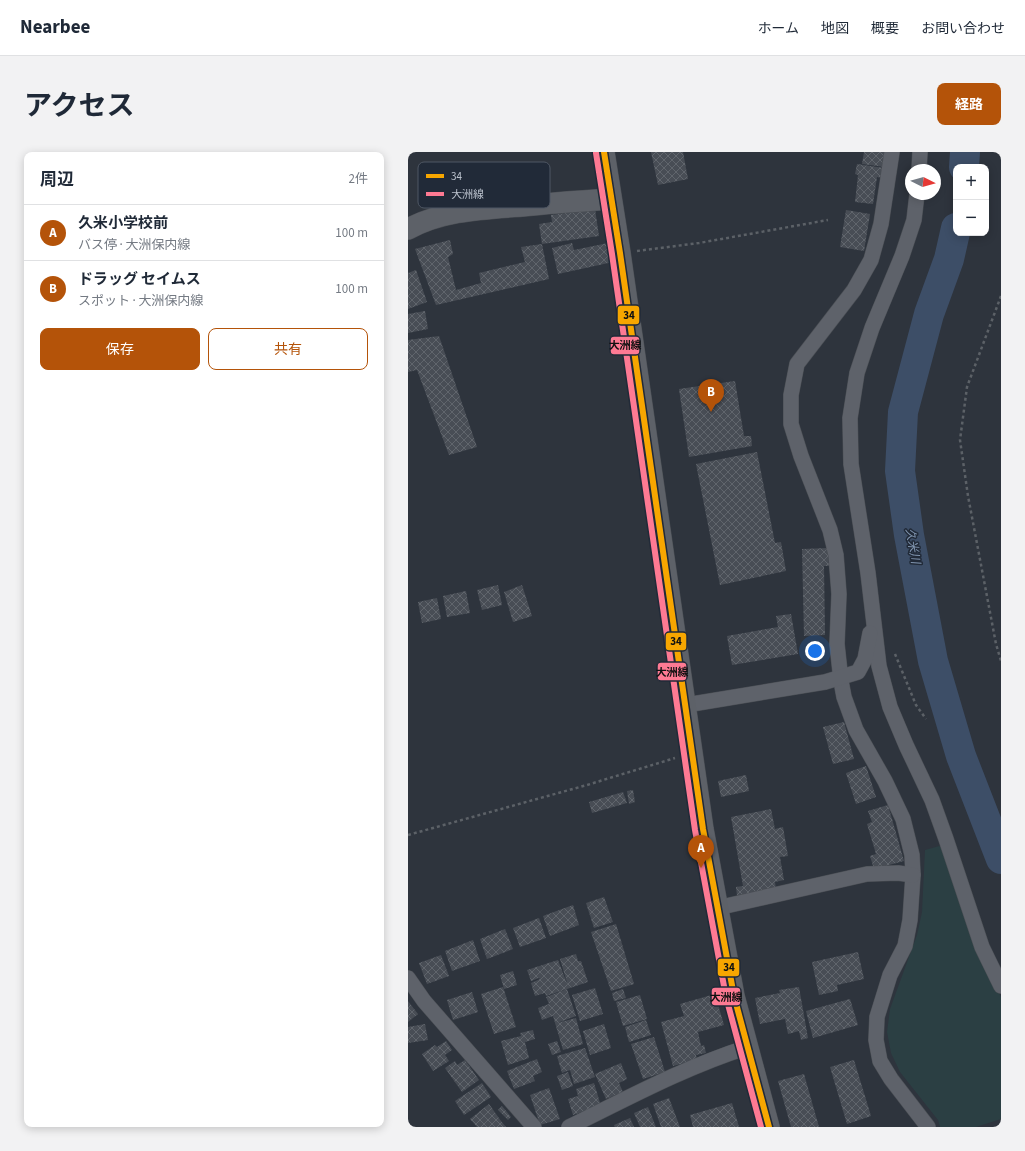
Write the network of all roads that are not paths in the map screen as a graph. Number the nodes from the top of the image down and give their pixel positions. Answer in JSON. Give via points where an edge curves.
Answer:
{"nodes":[{"id":1,"x":604,"y":152,"type":"edge"},
{"id":2,"x":892,"y":152,"type":"edge"},
{"id":3,"x":920,"y":152,"type":"edge"},
{"id":4,"x":919,"y":164,"type":"edge"},
{"id":5,"x":611,"y":198,"type":"junction"},
{"id":6,"x":916,"y":200,"type":"edge"},
{"id":7,"x":550,"y":203,"type":"edge"},
{"id":8,"x":490,"y":208,"type":"edge"},
{"id":9,"x":408,"y":229,"type":"edge"},
{"id":10,"x":872,"y":613,"type":"junction"},
{"id":11,"x":840,"y":678,"type":"junction"},
{"id":12,"x":686,"y":705,"type":"junction"},
{"id":13,"x":914,"y":875,"type":"junction"},
{"id":14,"x":717,"y":908,"type":"junction"},
{"id":15,"x":408,"y":978,"type":"edge"},
{"id":16,"x":1001,"y":986,"type":"edge"},
{"id":17,"x":748,"y":1047,"type":"junction"},
{"id":18,"x":534,"y":1127,"type":"edge"},
{"id":19,"x":569,"y":1127,"type":"edge"},
{"id":20,"x":769,"y":1127,"type":"edge"},
{"id":21,"x":928,"y":1127,"type":"edge"}],
"edges":[{"from":1,"to":5,"type":"main road"},
{"from":2,"to":11,"type":"street","via":[[881,224],[871,260],[854,290],[797,364],[791,395],[791,424],[800,456],[830,530],[836,555]]},
{"from":3,"to":4,"type":"street"},
{"from":5,"to":7,"type":"main road"},
{"from":5,"to":12,"type":"main road"},
{"from":6,"to":10,"type":"street","via":[[914,220],[902,256],[872,328],[857,373],[850,418],[851,464]]},
{"from":8,"to":9,"type":"main road","via":[[444,215]]},
{"from":10,"to":11,"type":"street","via":[[865,658],[858,672]]},
{"from":10,"to":16,"type":"street","via":[[879,666],[890,707],[932,800],[982,946]]},
{"from":11,"to":12,"type":"street"},
{"from":11,"to":13,"type":"street","via":[[856,730],[903,819]]},
{"from":12,"to":14,"type":"main road"},
{"from":13,"to":14,"type":"street","via":[[867,874]]},
{"from":13,"to":21,"type":"street","via":[[905,946],[890,975],[877,1017],[876,1040],[880,1061]]},
{"from":14,"to":17,"type":"main road","via":[[734,996]]},
{"from":15,"to":18,"type":"street","via":[[424,1001]]},
{"from":17,"to":19,"type":"street","via":[[665,1079]]},
{"from":17,"to":20,"type":"main road"}]}
